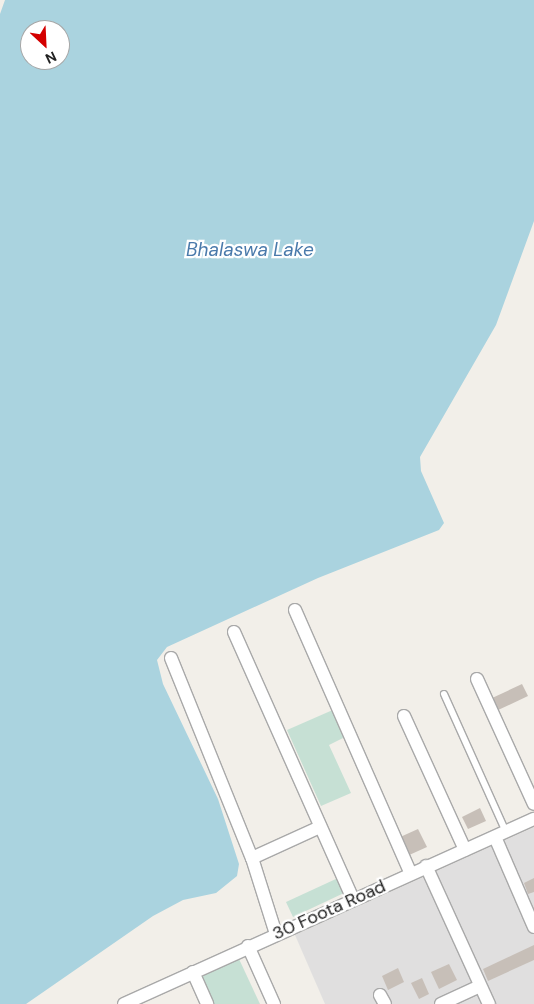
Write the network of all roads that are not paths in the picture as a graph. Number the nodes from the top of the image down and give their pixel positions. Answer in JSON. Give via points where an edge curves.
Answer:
{"nodes":[{"id":1,"x":295,"y":610,"type":"dead end"},
{"id":2,"x":234,"y":632,"type":"dead end"},
{"id":3,"x":171,"y":658,"type":"dead end"},
{"id":4,"x":477,"y":679,"type":"dead end"},
{"id":5,"x":444,"y":694,"type":"dead end"},
{"id":6,"x":404,"y":716,"type":"dead end"},
{"id":7,"x":534,"y":804,"type":"edge"},
{"id":8,"x":534,"y":819,"type":"edge"},
{"id":9,"x":320,"y":827,"type":"junction"},
{"id":10,"x":501,"y":834,"type":"junction"},
{"id":11,"x":465,"y":850,"type":"junction"},
{"id":12,"x":252,"y":858,"type":"junction"},
{"id":13,"x":426,"y":866,"type":"junction"},
{"id":14,"x":411,"y":874,"type":"junction"},
{"id":15,"x":353,"y":899,"type":"junction"},
{"id":16,"x":534,"y":927,"type":"edge"},
{"id":17,"x":276,"y":934,"type":"junction"},
{"id":18,"x":248,"y":946,"type":"junction"},
{"id":19,"x":193,"y":972,"type":"junction"},
{"id":20,"x":480,"y":986,"type":"junction"},
{"id":21,"x":128,"y":1003,"type":"edge"},
{"id":22,"x":207,"y":1004,"type":"edge"},
{"id":23,"x":274,"y":1004,"type":"edge"},
{"id":24,"x":441,"y":1004,"type":"edge"},
{"id":25,"x":489,"y":1004,"type":"edge"}],
"edges":[{"from":1,"to":14,"type":"street"},
{"from":2,"to":9,"type":"street"},
{"from":3,"to":12,"type":"street"},
{"from":4,"to":7,"type":"street"},
{"from":5,"to":10,"type":"lane"},
{"from":6,"to":11,"type":"street"},
{"from":8,"to":10,"type":"street","name":"30 Foota Road"},
{"from":9,"to":12,"type":"street"},
{"from":9,"to":15,"type":"street"},
{"from":10,"to":11,"type":"street","name":"30 Foota Road"},
{"from":10,"to":16,"type":"street"},
{"from":11,"to":13,"type":"street","name":"30 Foota Road"},
{"from":12,"to":17,"type":"street"},
{"from":13,"to":14,"type":"street","name":"30 Foota Road"},
{"from":13,"to":20,"type":"street"},
{"from":14,"to":15,"type":"street","name":"30 Foota Road"},
{"from":15,"to":17,"type":"street","name":"30 Foota Road"},
{"from":17,"to":18,"type":"street","name":"30 Foota Road"},
{"from":18,"to":19,"type":"street","name":"30 Foota Road"},
{"from":18,"to":23,"type":"street"},
{"from":19,"to":21,"type":"street","name":"30 Foota Road"},
{"from":19,"to":22,"type":"street"},
{"from":20,"to":24,"type":"street"},
{"from":20,"to":25,"type":"street"}]}
